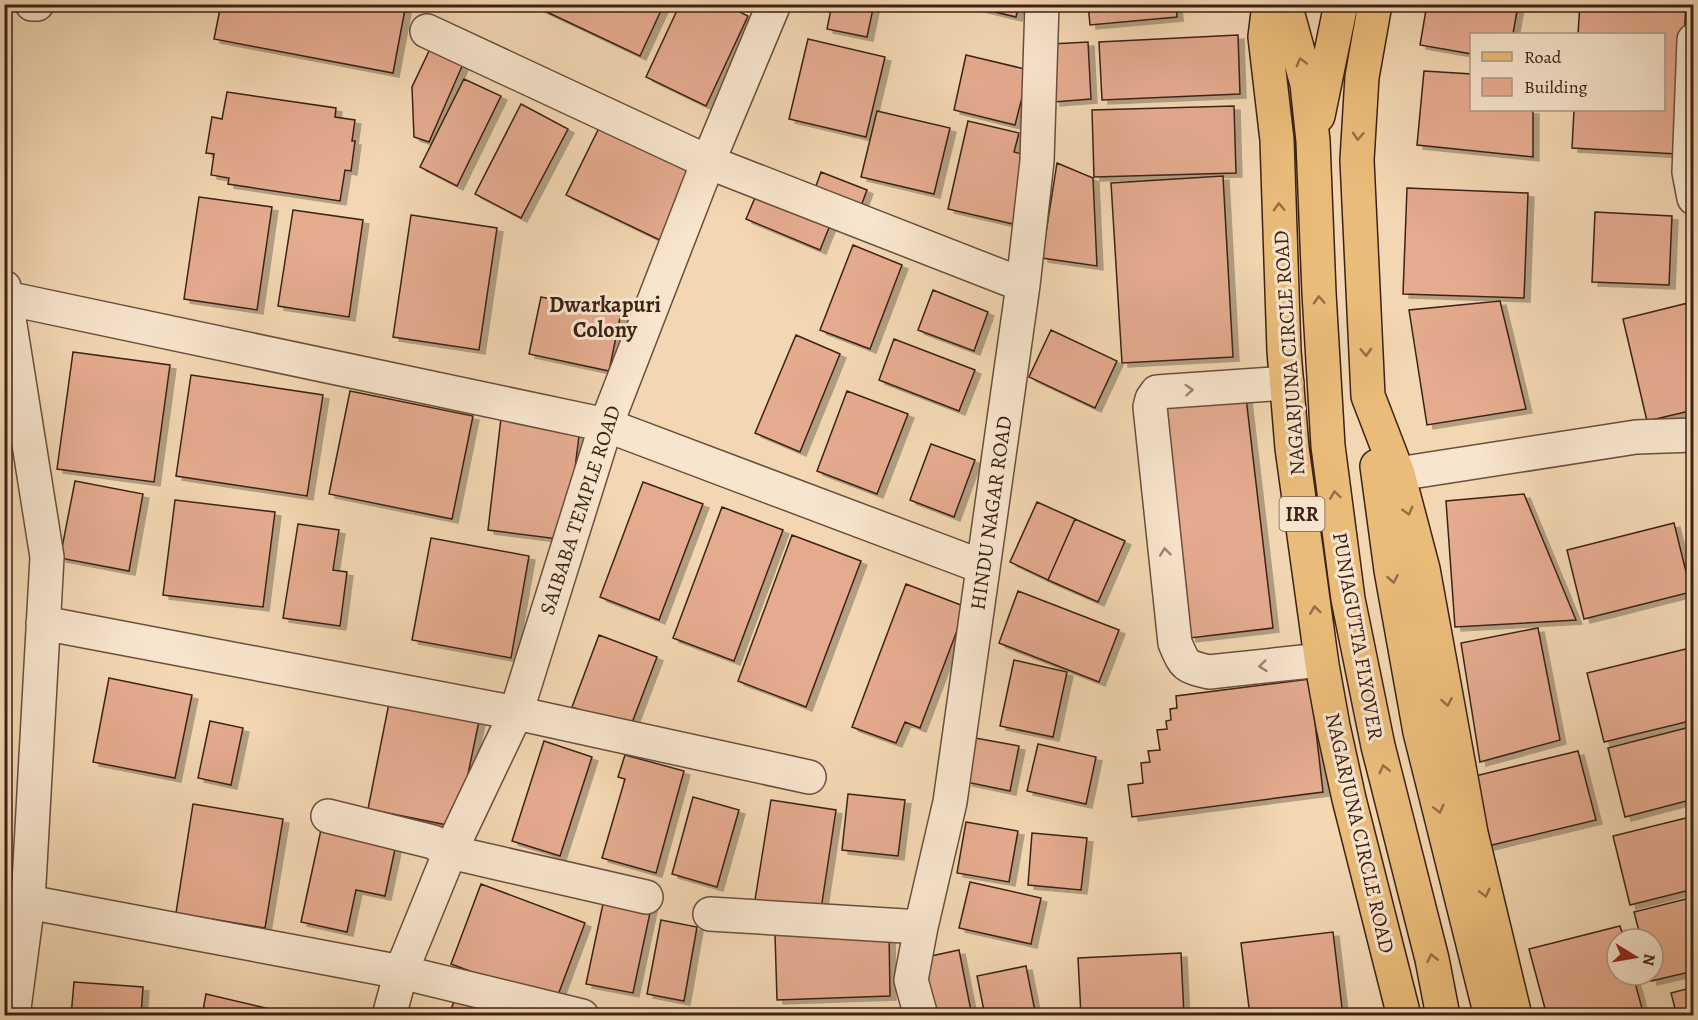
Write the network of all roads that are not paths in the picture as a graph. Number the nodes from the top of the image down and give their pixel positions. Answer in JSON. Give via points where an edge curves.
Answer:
{"nodes":[{"id":1,"x":32,"y":4,"type":"edge"},
{"id":2,"x":37,"y":4,"type":"edge"},
{"id":3,"x":774,"y":4,"type":"edge"},
{"id":4,"x":1042,"y":4,"type":"edge"},
{"id":5,"x":1255,"y":4,"type":"edge"},
{"id":6,"x":1269,"y":4,"type":"edge"},
{"id":7,"x":1285,"y":4,"type":"edge"},
{"id":8,"x":1341,"y":4,"type":"edge"},
{"id":9,"x":1358,"y":4,"type":"edge"},
{"id":10,"x":1375,"y":4,"type":"edge"},
{"id":11,"x":427,"y":31,"type":"dead end"},
{"id":12,"x":1265,"y":37,"type":"junction"},
{"id":13,"x":1694,"y":40,"type":"edge"},
{"id":14,"x":1364,"y":65,"type":"junction"},
{"id":15,"x":1313,"y":141,"type":"junction"},
{"id":16,"x":708,"y":162,"type":"junction"},
{"id":17,"x":1694,"y":198,"type":"edge"},
{"id":18,"x":1023,"y":285,"type":"junction"},
{"id":19,"x":5,"y":292,"type":"edge"},
{"id":20,"x":1287,"y":383,"type":"junction"},
{"id":21,"x":1368,"y":396,"type":"junction"},
{"id":22,"x":606,"y":424,"type":"junction"},
{"id":23,"x":1694,"y":435,"type":"edge"},
{"id":24,"x":1398,"y":474,"type":"junction"},
{"id":25,"x":983,"y":567,"type":"junction"},
{"id":26,"x":43,"y":623,"type":"junction"},
{"id":27,"x":1321,"y":660,"type":"junction"},
{"id":28,"x":516,"y":713,"type":"junction"},
{"id":29,"x":809,"y":777,"type":"dead end"},
{"id":30,"x":328,"y":816,"type":"dead end"},
{"id":31,"x":450,"y":852,"type":"junction"},
{"id":32,"x":646,"y":897,"type":"dead end"},
{"id":33,"x":28,"y":902,"type":"junction"},
{"id":34,"x":710,"y":914,"type":"dead end"},
{"id":35,"x":921,"y":927,"type":"junction"},
{"id":36,"x":402,"y":972,"type":"junction"},
{"id":37,"x":14,"y":1016,"type":"edge"},
{"id":38,"x":389,"y":1016,"type":"edge"},
{"id":39,"x":582,"y":1016,"type":"edge"},
{"id":40,"x":921,"y":1016,"type":"edge"},
{"id":41,"x":1404,"y":1016,"type":"edge"},
{"id":42,"x":1443,"y":1016,"type":"edge"},
{"id":43,"x":1491,"y":1016,"type":"edge"},
{"id":44,"x":1515,"y":1016,"type":"edge"}],
"edges":[{"from":1,"to":2,"type":"street"},
{"from":3,"to":16,"type":"street","name":"SAIBABA TEMPLE ROAD"},
{"from":4,"to":18,"type":"street","name":"HINDU NAGAR ROAD","via":[[1037,161]]},
{"from":5,"to":12,"type":"main road"},
{"from":6,"to":12,"type":"main road","name":"NAGARJUNA CIRCLE ROAD","number":"IRR"},
{"from":15,"to":7,"type":"main road","name":"PUNJAGUTTA FLYOVER","number":"IRR","one_way":true,"via":[[1307,84]]},
{"from":8,"to":15,"type":"main road","name":"PUNJAGUTTA FLYOVER"},
{"from":9,"to":14,"type":"main road"},
{"from":10,"to":14,"type":"main road"},
{"from":11,"to":16,"type":"street"},
{"from":20,"to":12,"type":"main road","name":"NAGARJUNA CIRCLE ROAD","number":"IRR","one_way":true,"via":[[1277,140]]},
{"from":13,"to":17,"type":"street","via":[[1689,172]]},
{"from":14,"to":21,"type":"main road","one_way":true,"via":[[1357,160]]},
{"from":42,"to":15,"type":"main road","name":"PUNJAGUTTA FLYOVER","number":"IRR","one_way":true,"via":[[1378,746],[1348,599],[1328,446]]},
{"from":16,"to":18,"type":"street"},
{"from":16,"to":22,"type":"street","name":"SAIBABA TEMPLE ROAD"},
{"from":18,"to":25,"type":"street","name":"HINDU NAGAR ROAD"},
{"from":19,"to":22,"type":"street"},
{"from":19,"to":26,"type":"street","via":[[47,558]]},
{"from":27,"to":20,"type":"main road","name":"NAGARJUNA CIRCLE ROAD","number":"IRR","one_way":true},
{"from":27,"to":20,"type":"street","one_way":true,"via":[[1209,672],[1184,663],[1175,643],[1152,399],[1156,392]]},
{"from":21,"to":24,"type":"main road"},
{"from":21,"to":43,"type":"main road","one_way":true,"via":[[1391,570],[1420,732]]},
{"from":22,"to":25,"type":"street"},
{"from":22,"to":28,"type":"street","name":"SAIBABA TEMPLE ROAD"},
{"from":23,"to":24,"type":"street","via":[[1636,437]]},
{"from":24,"to":44,"type":"main road","one_way":true,"via":[[1423,569],[1471,833]]},
{"from":25,"to":35,"type":"street","name":"HINDU NAGAR ROAD","via":[[950,802]]},
{"from":26,"to":28,"type":"street"},
{"from":26,"to":33,"type":"street"},
{"from":27,"to":41,"type":"main road","name":"NAGARJUNA CIRCLE ROAD","number":"IRR","via":[[1349,799]]},
{"from":28,"to":29,"type":"street"},
{"from":28,"to":31,"type":"street","name":"SAIBABA TEMPLE ROAD"},
{"from":30,"to":31,"type":"street","via":[[433,842]]},
{"from":31,"to":32,"type":"street"},
{"from":31,"to":36,"type":"street","name":"SAIBABA TEMPLE ROAD"},
{"from":33,"to":36,"type":"street"},
{"from":33,"to":37,"type":"street"},
{"from":34,"to":35,"type":"street"},
{"from":35,"to":40,"type":"street","name":"HINDU NAGAR ROAD","via":[[911,980]]},
{"from":36,"to":38,"type":"street","name":"SAIBABA TEMPLE ROAD"},
{"from":36,"to":39,"type":"street"}]}
